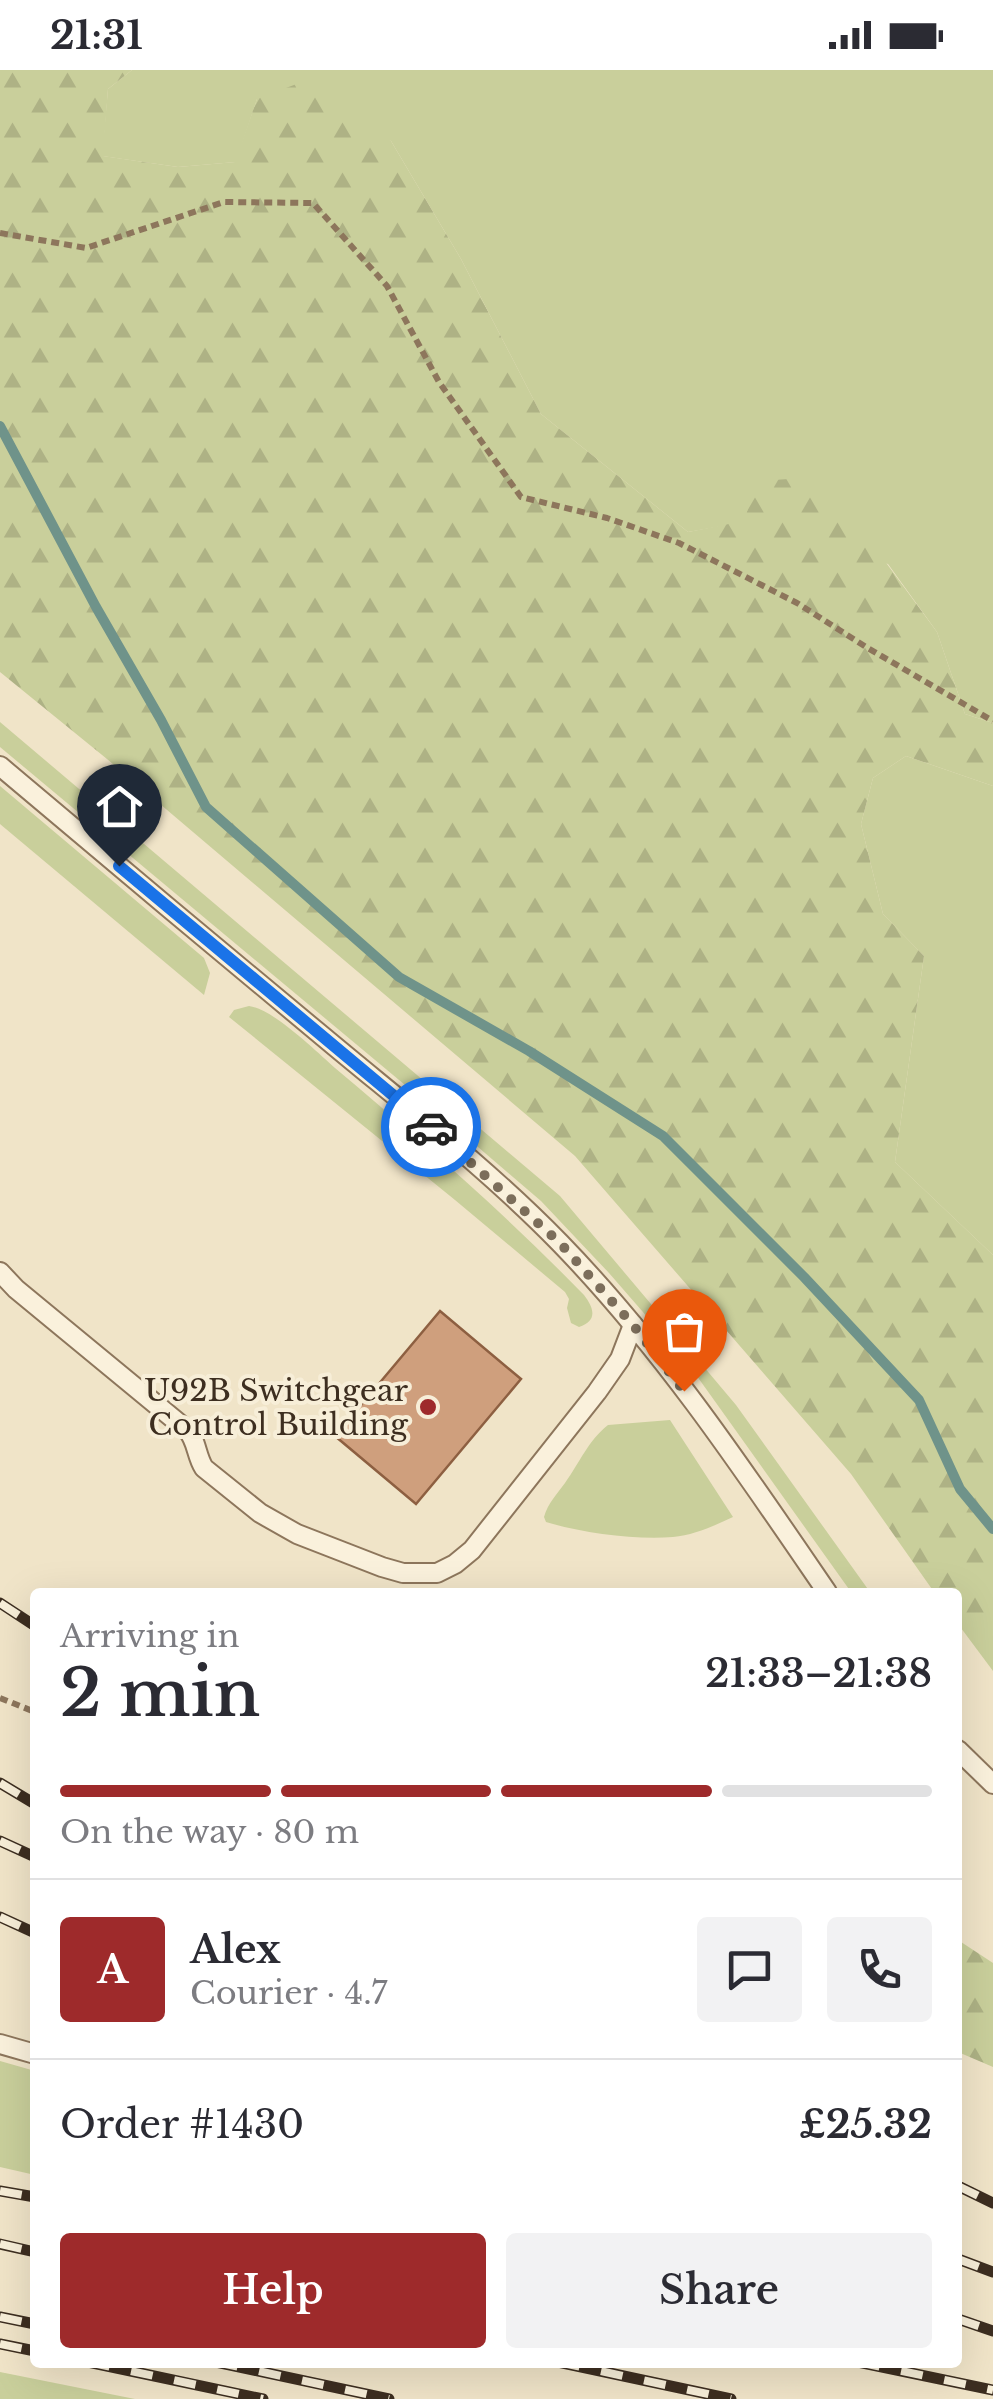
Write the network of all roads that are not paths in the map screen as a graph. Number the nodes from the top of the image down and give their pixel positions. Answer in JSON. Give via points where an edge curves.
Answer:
{"nodes":[{"id":1,"x":0,"y":766,"type":"edge"},
{"id":2,"x":0,"y":1272,"type":"edge"},
{"id":3,"x":633,"y":1325,"type":"junction"},
{"id":4,"x":824,"y":1588,"type":"edge"},
{"id":5,"x":962,"y":1754,"type":"edge"},
{"id":6,"x":993,"y":1784,"type":"edge"},
{"id":7,"x":0,"y":2044,"type":"edge"},
{"id":8,"x":30,"y":2053,"type":"edge"}],
"edges":[{"from":1,"to":3,"type":"lane","via":[[458,1149],[560,1243]]},
{"from":2,"to":3,"type":"lane","via":[[188,1430],[204,1468],[260,1513],[402,1573],[437,1573],[472,1550],[597,1392]]},
{"from":3,"to":4,"type":"lane"},
{"from":5,"to":6,"type":"lane"},
{"from":7,"to":8,"type":"lane"}]}
